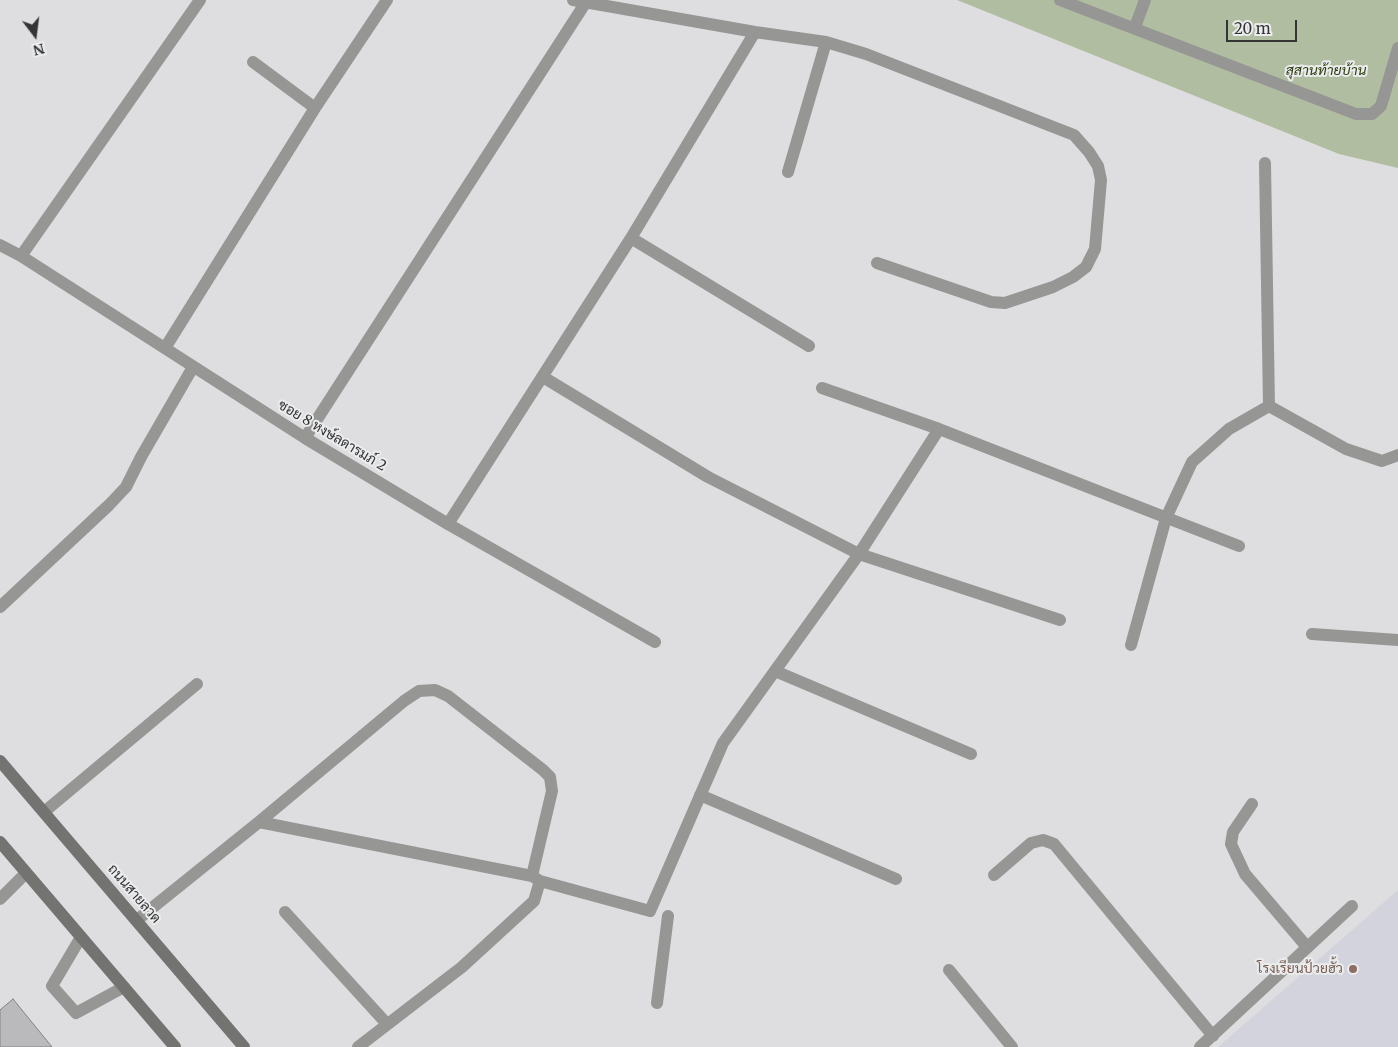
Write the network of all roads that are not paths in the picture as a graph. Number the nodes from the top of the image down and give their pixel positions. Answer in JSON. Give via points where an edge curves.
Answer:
{"nodes":[{"id":1,"x":200,"y":0,"type":"edge"},
{"id":2,"x":387,"y":0,"type":"edge"},
{"id":3,"x":1060,"y":0,"type":"edge"},
{"id":4,"x":1145,"y":0,"type":"edge"},
{"id":5,"x":580,"y":1,"type":"edge"},
{"id":6,"x":1134,"y":28,"type":"junction"},
{"id":7,"x":755,"y":32,"type":"junction"},
{"id":8,"x":826,"y":42,"type":"junction"},
{"id":9,"x":1398,"y":48,"type":"edge"},
{"id":10,"x":253,"y":62,"type":"dead end"},
{"id":11,"x":314,"y":108,"type":"junction"},
{"id":12,"x":1265,"y":163,"type":"dead end"},
{"id":13,"x":788,"y":172,"type":"dead end"},
{"id":14,"x":631,"y":238,"type":"junction"},
{"id":15,"x":0,"y":245,"type":"edge"},
{"id":16,"x":21,"y":256,"type":"junction"},
{"id":17,"x":877,"y":263,"type":"dead end"},
{"id":18,"x":809,"y":346,"type":"dead end"},
{"id":19,"x":165,"y":348,"type":"junction"},
{"id":20,"x":193,"y":366,"type":"junction"},
{"id":21,"x":543,"y":377,"type":"junction"},
{"id":22,"x":822,"y":388,"type":"dead end"},
{"id":23,"x":1269,"y":406,"type":"junction"},
{"id":24,"x":939,"y":429,"type":"junction"},
{"id":25,"x":305,"y":438,"type":"junction"},
{"id":26,"x":1398,"y":455,"type":"edge"},
{"id":27,"x":1166,"y":518,"type":"junction"},
{"id":28,"x":448,"y":524,"type":"junction"},
{"id":29,"x":1239,"y":546,"type":"dead end"},
{"id":30,"x":859,"y":554,"type":"junction"},
{"id":31,"x":0,"y":607,"type":"edge"},
{"id":32,"x":1060,"y":620,"type":"dead end"},
{"id":33,"x":1312,"y":634,"type":"dead end"},
{"id":34,"x":1398,"y":640,"type":"edge"},
{"id":35,"x":654,"y":642,"type":"dead end"},
{"id":36,"x":1131,"y":645,"type":"dead end"},
{"id":37,"x":775,"y":671,"type":"junction"},
{"id":38,"x":197,"y":684,"type":"dead end"},
{"id":39,"x":971,"y":754,"type":"dead end"},
{"id":40,"x":0,"y":761,"type":"edge"},
{"id":41,"x":700,"y":795,"type":"junction"},
{"id":42,"x":1252,"y":804,"type":"dead end"},
{"id":43,"x":44,"y":812,"type":"junction"},
{"id":44,"x":259,"y":822,"type":"junction"},
{"id":45,"x":0,"y":842,"type":"edge"},
{"id":46,"x":26,"y":873,"type":"junction"},
{"id":47,"x":994,"y":875,"type":"dead end"},
{"id":48,"x":536,"y":878,"type":"junction"},
{"id":49,"x":896,"y":879,"type":"dead end"},
{"id":50,"x":0,"y":899,"type":"edge"},
{"id":51,"x":1352,"y":906,"type":"dead end"},
{"id":52,"x":284,"y":912,"type":"dead end"},
{"id":53,"x":668,"y":916,"type":"dead end"},
{"id":54,"x":137,"y":920,"type":"junction"},
{"id":55,"x":81,"y":937,"type":"junction"},
{"id":56,"x":1307,"y":947,"type":"junction"},
{"id":57,"x":949,"y":970,"type":"dead end"},
{"id":58,"x":124,"y":988,"type":"junction"},
{"id":59,"x":657,"y":1003,"type":"dead end"},
{"id":60,"x":387,"y":1024,"type":"junction"},
{"id":61,"x":1213,"y":1036,"type":"junction"},
{"id":62,"x":174,"y":1046,"type":"edge"},
{"id":63,"x":244,"y":1047,"type":"edge"},
{"id":64,"x":358,"y":1047,"type":"edge"},
{"id":65,"x":1012,"y":1047,"type":"edge"},
{"id":66,"x":1200,"y":1047,"type":"edge"}],
"edges":[{"from":1,"to":16,"type":"street"},
{"from":2,"to":11,"type":"street"},
{"from":3,"to":6,"type":"street"},
{"from":4,"to":6,"type":"street"},
{"from":5,"to":7,"type":"street"},
{"from":5,"to":25,"type":"street"},
{"from":6,"to":9,"type":"street","via":[[1356,114],[1372,114],[1381,106]]},
{"from":7,"to":8,"type":"street"},
{"from":7,"to":14,"type":"street"},
{"from":8,"to":13,"type":"street"},
{"from":8,"to":17,"type":"street","via":[[866,54],[1074,135],[1098,166],[1101,180],[1095,249],[1086,266],[1074,277],[1053,287],[1005,303],[991,302]]},
{"from":10,"to":11,"type":"street"},
{"from":11,"to":19,"type":"street"},
{"from":12,"to":23,"type":"street"},
{"from":14,"to":18,"type":"street"},
{"from":14,"to":21,"type":"street"},
{"from":15,"to":16,"type":"street","name":"ซอย 8 หงษ์ลดารมภ์ 2"},
{"from":16,"to":19,"type":"street","name":"ซอย 8 หงษ์ลดารมภ์ 2"},
{"from":19,"to":20,"type":"street","name":"ซอย 8 หงษ์ลดารมภ์ 2"},
{"from":20,"to":25,"type":"street","name":"ซอย 8 หงษ์ลดารมภ์ 2"},
{"from":20,"to":31,"type":"street","via":[[126,487]]},
{"from":21,"to":28,"type":"street"},
{"from":21,"to":30,"type":"street","via":[[708,477]]},
{"from":22,"to":24,"type":"street"},
{"from":23,"to":26,"type":"street","via":[[1346,449],[1382,461]]},
{"from":23,"to":27,"type":"street","via":[[1229,429],[1192,462]]},
{"from":24,"to":27,"type":"street"},
{"from":24,"to":30,"type":"street"},
{"from":25,"to":28,"type":"street","name":"ซอย 8 หงษ์ลดารมภ์ 2"},
{"from":27,"to":29,"type":"street"},
{"from":27,"to":36,"type":"street"},
{"from":28,"to":35,"type":"street","name":"ซอย 8 หงษ์ลดารมภ์ 2"},
{"from":30,"to":32,"type":"street"},
{"from":30,"to":37,"type":"street"},
{"from":33,"to":34,"type":"street"},
{"from":37,"to":39,"type":"street"},
{"from":37,"to":41,"type":"street","via":[[723,743]]},
{"from":38,"to":43,"type":"street"},
{"from":40,"to":43,"type":"main road","name":"ถนนสายลวด"},
{"from":41,"to":48,"type":"street","via":[[650,910]]},
{"from":41,"to":49,"type":"street"},
{"from":42,"to":56,"type":"street","via":[[1233,832],[1231,844],[1245,874]]},
{"from":43,"to":54,"type":"main road","name":"ถนนสายลวด"},
{"from":44,"to":48,"type":"street"},
{"from":44,"to":48,"type":"street","via":[[404,701],[419,691],[435,690],[448,696],[550,777],[552,791]]},
{"from":44,"to":54,"type":"street"},
{"from":45,"to":46,"type":"main road"},
{"from":46,"to":50,"type":"street"},
{"from":46,"to":55,"type":"main road"},
{"from":47,"to":61,"type":"street","via":[[1031,843],[1043,840],[1054,844]]},
{"from":48,"to":60,"type":"street","via":[[534,901],[462,967]]},
{"from":51,"to":56,"type":"street"},
{"from":52,"to":60,"type":"street"},
{"from":53,"to":59,"type":"street"},
{"from":54,"to":63,"type":"main road","name":"ถนนสายลวด"},
{"from":55,"to":58,"type":"main road"},
{"from":55,"to":58,"type":"street","via":[[52,986],[76,1013]]},
{"from":56,"to":61,"type":"street"},
{"from":57,"to":65,"type":"street"},
{"from":58,"to":62,"type":"main road"},
{"from":60,"to":64,"type":"street"},
{"from":61,"to":66,"type":"street"}]}
